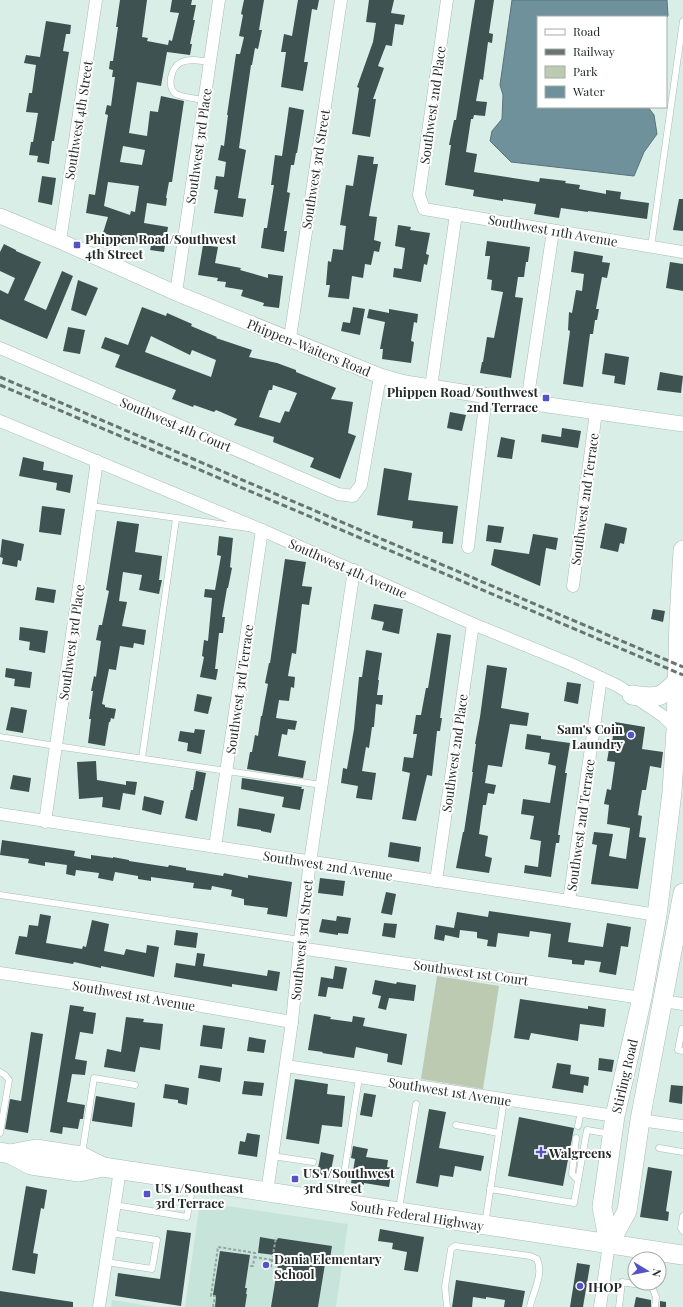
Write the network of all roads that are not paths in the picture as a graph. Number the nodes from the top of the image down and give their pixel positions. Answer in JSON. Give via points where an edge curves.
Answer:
{"nodes":[{"id":1,"x":96,"y":0,"type":"edge"},
{"id":2,"x":219,"y":0,"type":"edge"},
{"id":3,"x":341,"y":0,"type":"edge"},
{"id":4,"x":447,"y":0,"type":"edge"},
{"id":5,"x":683,"y":21,"type":"edge"},
{"id":6,"x":210,"y":62,"type":"junction"},
{"id":7,"x":204,"y":100,"type":"junction"},
{"id":8,"x":424,"y":209,"type":"joint"},
{"id":9,"x":456,"y":214,"type":"junction"},
{"id":10,"x":0,"y":216,"type":"edge"},
{"id":11,"x":553,"y":231,"type":"junction"},
{"id":12,"x":60,"y":241,"type":"junction"},
{"id":13,"x":651,"y":247,"type":"junction"},
{"id":14,"x":683,"y":252,"type":"edge"},
{"id":15,"x":176,"y":293,"type":"junction"},
{"id":16,"x":290,"y":338,"type":"junction"},
{"id":17,"x":0,"y":348,"type":"edge"},
{"id":18,"x":380,"y":376,"type":"junction"},
{"id":19,"x":431,"y":387,"type":"junction"},
{"id":20,"x":486,"y":396,"type":"junction"},
{"id":21,"x":527,"y":402,"type":"junction"},
{"id":22,"x":596,"y":412,"type":"junction"},
{"id":23,"x":0,"y":421,"type":"edge"},
{"id":24,"x":683,"y":424,"type":"edge"},
{"id":25,"x":97,"y":461,"type":"junction"},
{"id":26,"x":91,"y":506,"type":"junction"},
{"id":27,"x":176,"y":519,"type":"junction"},
{"id":28,"x":262,"y":530,"type":"junction"},
{"id":29,"x":468,"y":547,"type":"dead end"},
{"id":30,"x":683,"y":550,"type":"edge"},
{"id":31,"x":354,"y":570,"type":"junction"},
{"id":32,"x":573,"y":586,"type":"dead end"},
{"id":33,"x":473,"y":624,"type":"junction"},
{"id":34,"x":602,"y":678,"type":"junction"},
{"id":35,"x":677,"y":681,"type":"junction"},
{"id":36,"x":632,"y":695,"type":"junction"},
{"id":37,"x":680,"y":733,"type":"edge"},
{"id":38,"x":0,"y":737,"type":"edge"},
{"id":39,"x":56,"y":746,"type":"junction"},
{"id":40,"x":142,"y":758,"type":"junction"},
{"id":41,"x":227,"y":770,"type":"junction"},
{"id":42,"x":322,"y":785,"type":"junction"},
{"id":43,"x":0,"y":814,"type":"edge"},
{"id":44,"x":45,"y":822,"type":"junction"},
{"id":45,"x":215,"y":847,"type":"junction"},
{"id":46,"x":310,"y":862,"type":"junction"},
{"id":47,"x":436,"y":881,"type":"junction"},
{"id":48,"x":683,"y":894,"type":"edge"},
{"id":49,"x":0,"y":895,"type":"edge"},
{"id":50,"x":569,"y":901,"type":"junction"},
{"id":51,"x":657,"y":916,"type":"junction"},
{"id":52,"x":300,"y":944,"type":"junction"},
{"id":53,"x":0,"y":973,"type":"edge"},
{"id":54,"x":642,"y":998,"type":"junction"},
{"id":55,"x":663,"y":1001,"type":"junction"},
{"id":56,"x":683,"y":1004,"type":"edge"},
{"id":57,"x":292,"y":1022,"type":"junction"},
{"id":58,"x":683,"y":1030,"type":"edge"},
{"id":59,"x":683,"y":1051,"type":"edge"},
{"id":60,"x":286,"y":1066,"type":"junction"},
{"id":61,"x":0,"y":1072,"type":"edge"},
{"id":62,"x":359,"y":1078,"type":"junction"},
{"id":63,"x":135,"y":1085,"type":"dead end"},
{"id":64,"x":504,"y":1100,"type":"junction"},
{"id":65,"x":416,"y":1104,"type":"dead end"},
{"id":66,"x":581,"y":1111,"type":"junction"},
{"id":67,"x":640,"y":1120,"type":"junction"},
{"id":68,"x":456,"y":1125,"type":"dead end"},
{"id":69,"x":614,"y":1125,"type":"junction"},
{"id":70,"x":578,"y":1126,"type":"dead end"},
{"id":71,"x":683,"y":1126,"type":"edge"},
{"id":72,"x":0,"y":1133,"type":"edge"},
{"id":73,"x":499,"y":1133,"type":"junction"},
{"id":74,"x":576,"y":1138,"type":"dead end"},
{"id":75,"x":659,"y":1148,"type":"dead end"},
{"id":76,"x":683,"y":1152,"type":"edge"},
{"id":77,"x":5,"y":1153,"type":"edge"},
{"id":78,"x":272,"y":1156,"type":"junction"},
{"id":79,"x":82,"y":1157,"type":"junction"},
{"id":80,"x":313,"y":1162,"type":"dead end"},
{"id":81,"x":111,"y":1169,"type":"junction"},
{"id":82,"x":578,"y":1180,"type":"junction"},
{"id":83,"x":194,"y":1181,"type":"junction"},
{"id":84,"x":490,"y":1189,"type":"junction"},
{"id":85,"x":267,"y":1192,"type":"junction"},
{"id":86,"x":339,"y":1203,"type":"junction"},
{"id":87,"x":115,"y":1205,"type":"junction"},
{"id":88,"x":398,"y":1212,"type":"junction"},
{"id":89,"x":683,"y":1216,"type":"edge"},
{"id":90,"x":484,"y":1225,"type":"junction"},
{"id":91,"x":683,"y":1231,"type":"edge"},
{"id":92,"x":110,"y":1234,"type":"junction"},
{"id":93,"x":609,"y":1244,"type":"junction"},
{"id":94,"x":640,"y":1251,"type":"edge"},
{"id":95,"x":667,"y":1255,"type":"edge"},
{"id":96,"x":683,"y":1255,"type":"edge"},
{"id":97,"x":106,"y":1262,"type":"junction"},
{"id":98,"x":627,"y":1282,"type":"edge"},
{"id":99,"x":654,"y":1291,"type":"edge"},
{"id":100,"x":99,"y":1307,"type":"edge"},
{"id":101,"x":447,"y":1307,"type":"edge"},
{"id":102,"x":530,"y":1307,"type":"edge"},
{"id":103,"x":600,"y":1307,"type":"edge"},
{"id":104,"x":619,"y":1307,"type":"edge"},
{"id":105,"x":654,"y":1307,"type":"edge"}],
"edges":[{"from":1,"to":12,"type":"street","name":"Southwest 4th Street"},
{"from":2,"to":6,"type":"street","name":"Southwest 3rd Place"},
{"from":3,"to":16,"type":"street","name":"Southwest 3rd Street"},
{"from":4,"to":8,"type":"street","name":"Southwest 2nd Place","via":[[419,195]]},
{"from":5,"to":13,"type":"lane"},
{"from":6,"to":7,"type":"street","name":"Southwest 3rd Place"},
{"from":6,"to":7,"type":"lane","via":[[180,62],[176,65],[171,79],[172,89],[177,94]]},
{"from":7,"to":15,"type":"street","name":"Southwest 3rd Place"},
{"from":8,"to":9,"type":"street","name":"Southwest 11th Avenue"},
{"from":9,"to":11,"type":"street","name":"Southwest 11th Avenue"},
{"from":9,"to":19,"type":"street"},
{"from":10,"to":12,"type":"street","name":"Phippen-Waiters Road"},
{"from":11,"to":13,"type":"street","name":"Southwest 11th Avenue"},
{"from":11,"to":21,"type":"street"},
{"from":12,"to":15,"type":"street","name":"Phippen-Waiters Road"},
{"from":13,"to":14,"type":"street","name":"Southwest 11th Avenue"},
{"from":15,"to":16,"type":"street","name":"Phippen-Waiters Road"},
{"from":16,"to":18,"type":"street","name":"Phippen-Waiters Road"},
{"from":17,"to":18,"type":"street","name":"Southwest 4th Court","via":[[338,494],[353,496],[361,485]]},
{"from":18,"to":19,"type":"street","name":"Phippen-Waiters Road"},
{"from":19,"to":20,"type":"street","name":"Phippen-Waiters Road"},
{"from":20,"to":21,"type":"street","name":"Phippen-Waiters Road"},
{"from":20,"to":29,"type":"street"},
{"from":21,"to":22,"type":"street","name":"Phippen-Waiters Road"},
{"from":22,"to":24,"type":"street","name":"Phippen-Waiters Road"},
{"from":22,"to":32,"type":"street","name":"Southwest 2nd Terrace"},
{"from":23,"to":25,"type":"street","name":"Southwest 4th Avenue"},
{"from":25,"to":26,"type":"street","name":"Southwest 3rd Place"},
{"from":25,"to":28,"type":"street","name":"Southwest 4th Avenue"},
{"from":26,"to":27,"type":"lane"},
{"from":26,"to":39,"type":"street","name":"Southwest 3rd Place"},
{"from":27,"to":28,"type":"lane"},
{"from":27,"to":40,"type":"lane"},
{"from":28,"to":31,"type":"street","name":"Southwest 4th Avenue"},
{"from":28,"to":41,"type":"street","name":"Southwest 3rd Terrace"},
{"from":30,"to":35,"type":"main road","name":"Stirling Road"},
{"from":31,"to":33,"type":"street","name":"Southwest 4th Avenue"},
{"from":31,"to":42,"type":"street","name":"Southwest 3rd Street"},
{"from":33,"to":34,"type":"street","name":"Southwest 4th Avenue"},
{"from":33,"to":47,"type":"street","name":"Southwest 2nd Place"},
{"from":34,"to":36,"type":"street","name":"Southwest 4th Avenue"},
{"from":34,"to":50,"type":"street","name":"Southwest 2nd Terrace"},
{"from":35,"to":36,"type":"main road","via":[[657,697]]},
{"from":35,"to":37,"type":"main road","name":"Stirling Road"},
{"from":36,"to":37,"type":"street","name":"Southwest 4th Avenue","via":[[663,716]]},
{"from":37,"to":51,"type":"main road","name":"Stirling Road"},
{"from":38,"to":39,"type":"lane"},
{"from":39,"to":40,"type":"lane"},
{"from":39,"to":44,"type":"street","name":"Southwest 3rd Place"},
{"from":40,"to":41,"type":"lane"},
{"from":41,"to":42,"type":"lane"},
{"from":41,"to":45,"type":"street","name":"Southwest 3rd Terrace"},
{"from":42,"to":46,"type":"street","name":"Southwest 3rd Street"},
{"from":43,"to":44,"type":"street","name":"Southwest 2nd Avenue"},
{"from":44,"to":45,"type":"street","name":"Southwest 2nd Avenue"},
{"from":45,"to":46,"type":"street","name":"Southwest 2nd Avenue"},
{"from":46,"to":47,"type":"street","name":"Southwest 2nd Avenue"},
{"from":46,"to":52,"type":"street","name":"Southwest 3rd Street"},
{"from":47,"to":50,"type":"street","name":"Southwest 2nd Avenue"},
{"from":48,"to":55,"type":"main road","name":"Stirling Road"},
{"from":49,"to":52,"type":"lane"},
{"from":50,"to":51,"type":"street","name":"Southwest 2nd Avenue"},
{"from":51,"to":54,"type":"main road","name":"Stirling Road"},
{"from":52,"to":54,"type":"street","name":"Southwest 1st Court"},
{"from":52,"to":57,"type":"street","name":"Southwest 3rd Street"},
{"from":53,"to":57,"type":"street","name":"Southwest 1st Avenue"},
{"from":54,"to":69,"type":"main road","name":"Stirling Road"},
{"from":55,"to":56,"type":"street"},
{"from":55,"to":67,"type":"main road","name":"Stirling Road"},
{"from":57,"to":60,"type":"street","name":"Southwest 3rd Street"},
{"from":58,"to":59,"type":"lane","via":[[678,1050]]},
{"from":60,"to":62,"type":"street","name":"Southwest 1st Avenue"},
{"from":60,"to":78,"type":"street","name":"Southwest 3rd Street"},
{"from":61,"to":72,"type":"lane","via":[[9,1080]]},
{"from":62,"to":64,"type":"street","name":"Southwest 1st Avenue"},
{"from":62,"to":86,"type":"lane"},
{"from":63,"to":79,"type":"lane","via":[[94,1078]]},
{"from":64,"to":66,"type":"street","name":"Southwest 1st Avenue"},
{"from":64,"to":73,"type":"lane"},
{"from":65,"to":88,"type":"lane"},
{"from":66,"to":69,"type":"street","name":"Southwest 1st Avenue"},
{"from":66,"to":70,"type":"lane"},
{"from":67,"to":71,"type":"street"},
{"from":67,"to":93,"type":"main road","name":"Stirling Road","via":[[627,1211]]},
{"from":68,"to":73,"type":"lane"},
{"from":69,"to":82,"type":"lane","via":[[588,1130]]},
{"from":69,"to":93,"type":"main road","name":"Stirling Road","via":[[602,1208]]},
{"from":73,"to":84,"type":"lane"},
{"from":74,"to":82,"type":"lane","via":[[572,1174]]},
{"from":75,"to":76,"type":"lane"},
{"from":77,"to":79,"type":"main road","name":"South Federal Highway","via":[[36,1150]]},
{"from":77,"to":81,"type":"main road","name":"South Federal Highway","via":[[31,1165],[79,1172]]},
{"from":78,"to":80,"type":"lane"},
{"from":78,"to":85,"type":"street","name":"Southwest 3rd Street"},
{"from":79,"to":81,"type":"main road","name":"South Federal Highway"},
{"from":81,"to":83,"type":"main road","name":"South Federal Highway"},
{"from":81,"to":87,"type":"street"},
{"from":82,"to":84,"type":"lane","via":[[574,1203]]},
{"from":83,"to":85,"type":"main road","name":"South Federal Highway"},
{"from":83,"to":87,"type":"lane","via":[[188,1216]]},
{"from":84,"to":90,"type":"lane"},
{"from":85,"to":86,"type":"main road","name":"South Federal Highway"},
{"from":86,"to":88,"type":"main road","name":"South Federal Highway"},
{"from":87,"to":92,"type":"street"},
{"from":88,"to":90,"type":"main road","name":"South Federal Highway"},
{"from":89,"to":91,"type":"lane"},
{"from":90,"to":93,"type":"main road","name":"South Federal Highway"},
{"from":92,"to":97,"type":"street"},
{"from":92,"to":97,"type":"lane","via":[[157,1240],[152,1269]]},
{"from":93,"to":94,"type":"main road","name":"South Federal Highway"},
{"from":93,"to":103,"type":"street"},
{"from":95,"to":96,"type":"main road","name":"South Federal Highway"},
{"from":97,"to":100,"type":"street"},
{"from":98,"to":104,"type":"lane","via":[[622,1282]]},
{"from":99,"to":105,"type":"lane"},
{"from":101,"to":102,"type":"lane","via":[[445,1287],[451,1249],[455,1246],[537,1259],[540,1266],[539,1276]]}]}
